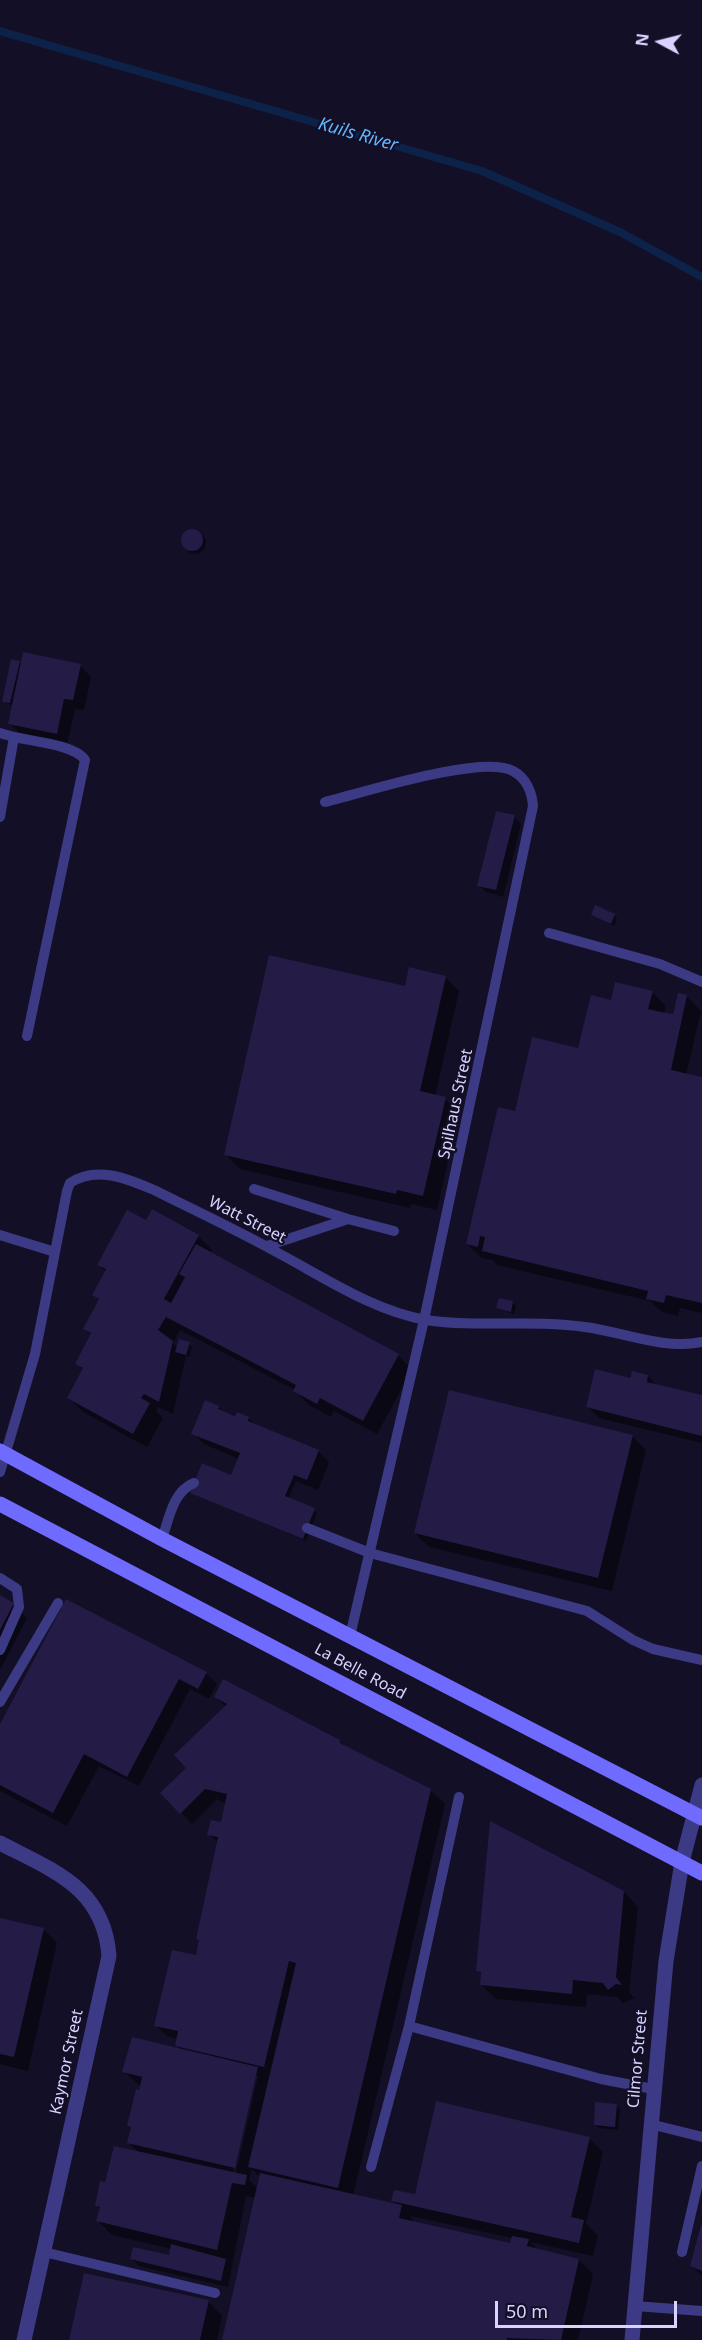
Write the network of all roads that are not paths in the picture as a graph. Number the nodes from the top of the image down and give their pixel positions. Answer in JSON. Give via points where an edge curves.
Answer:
{"nodes":[{"id":1,"x":0,"y":732,"type":"edge"},
{"id":2,"x":14,"y":737,"type":"junction"},
{"id":3,"x":325,"y":802,"type":"dead end"},
{"id":4,"x":0,"y":818,"type":"edge"},
{"id":5,"x":549,"y":933,"type":"dead end"},
{"id":6,"x":702,"y":982,"type":"edge"},
{"id":7,"x":27,"y":1036,"type":"dead end"},
{"id":8,"x":254,"y":1189,"type":"dead end"},
{"id":9,"x":348,"y":1219,"type":"junction"},
{"id":10,"x":394,"y":1231,"type":"dead end"},
{"id":11,"x":0,"y":1235,"type":"edge"},
{"id":12,"x":267,"y":1246,"type":"junction"},
{"id":13,"x":55,"y":1252,"type":"junction"},
{"id":14,"x":424,"y":1320,"type":"junction"},
{"id":15,"x":702,"y":1342,"type":"edge"},
{"id":16,"x":3,"y":1452,"type":"edge"},
{"id":17,"x":0,"y":1472,"type":"edge"},
{"id":18,"x":194,"y":1483,"type":"dead end"},
{"id":19,"x":0,"y":1504,"type":"edge"},
{"id":20,"x":307,"y":1528,"type":"dead end"},
{"id":21,"x":162,"y":1539,"type":"junction"},
{"id":22,"x":370,"y":1553,"type":"junction"},
{"id":23,"x":0,"y":1578,"type":"edge"},
{"id":24,"x":58,"y":1603,"type":"dead end"},
{"id":25,"x":350,"y":1636,"type":"junction"},
{"id":26,"x":0,"y":1650,"type":"edge"},
{"id":27,"x":702,"y":1660,"type":"edge"},
{"id":28,"x":0,"y":1702,"type":"edge"},
{"id":29,"x":702,"y":1785,"type":"edge"},
{"id":30,"x":459,"y":1797,"type":"dead end"},
{"id":31,"x":698,"y":1816,"type":"edge"},
{"id":32,"x":0,"y":1843,"type":"edge"},
{"id":33,"x":682,"y":1862,"type":"junction"},
{"id":34,"x":702,"y":1872,"type":"edge"},
{"id":35,"x":410,"y":2026,"type":"junction"},
{"id":36,"x":653,"y":2089,"type":"junction"},
{"id":37,"x":650,"y":2124,"type":"junction"},
{"id":38,"x":702,"y":2137,"type":"edge"},
{"id":39,"x":702,"y":2166,"type":"edge"},
{"id":40,"x":371,"y":2167,"type":"dead end"},
{"id":41,"x":44,"y":2252,"type":"junction"},
{"id":42,"x":682,"y":2252,"type":"dead end"},
{"id":43,"x":215,"y":2293,"type":"dead end"},
{"id":44,"x":635,"y":2306,"type":"junction"},
{"id":45,"x":702,"y":2311,"type":"edge"},
{"id":46,"x":24,"y":2340,"type":"edge"},
{"id":47,"x":632,"y":2340,"type":"edge"}],
"edges":[{"from":1,"to":2,"type":"lane"},
{"from":2,"to":4,"type":"lane"},
{"from":2,"to":7,"type":"lane","via":[[72,750],[86,760]]},
{"from":3,"to":14,"type":"lane","name":"Spilhaus Street","via":[[484,765],[513,771],[526,783],[533,798],[532,820]]},
{"from":5,"to":6,"type":"lane","via":[[660,964]]},
{"from":8,"to":9,"type":"lane"},
{"from":9,"to":10,"type":"lane"},
{"from":9,"to":12,"type":"lane"},
{"from":11,"to":13,"type":"lane"},
{"from":12,"to":13,"type":"lane","name":"Watt Street","via":[[154,1190],[102,1174],[86,1175],[70,1183]]},
{"from":12,"to":14,"type":"lane","name":"Watt Street","via":[[387,1308]]},
{"from":13,"to":16,"type":"lane","name":"Watt Street","via":[[35,1354]]},
{"from":14,"to":15,"type":"lane","name":"Watt Street","via":[[558,1324],[669,1344]]},
{"from":14,"to":22,"type":"lane","name":"Spilhaus Street"},
{"from":16,"to":17,"type":"lane","name":"Watt Street"},
{"from":16,"to":21,"type":"main road","name":"La Belle Road"},
{"from":18,"to":21,"type":"lane","via":[[178,1496]]},
{"from":19,"to":33,"type":"main road","name":"La Belle Road"},
{"from":20,"to":22,"type":"lane"},
{"from":21,"to":25,"type":"main road","name":"La Belle Road"},
{"from":22,"to":25,"type":"lane","name":"Spilhaus Street"},
{"from":22,"to":27,"type":"lane","via":[[587,1611],[633,1641]]},
{"from":23,"to":26,"type":"lane","via":[[17,1589],[20,1601]]},
{"from":24,"to":28,"type":"lane"},
{"from":25,"to":31,"type":"main road","name":"La Belle Road"},
{"from":29,"to":31,"type":"street","name":"Cilmor Street"},
{"from":30,"to":35,"type":"lane"},
{"from":31,"to":33,"type":"street","name":"Cilmor Street"},
{"from":32,"to":41,"type":"street","name":"Kaymor Street","via":[[75,1883],[101,1918],[108,1935],[109,1956]]},
{"from":33,"to":34,"type":"main road","name":"La Belle Road"},
{"from":33,"to":36,"type":"street","name":"Cilmor Street","via":[[666,1961]]},
{"from":35,"to":36,"type":"lane","via":[[601,2079]]},
{"from":35,"to":40,"type":"lane"},
{"from":36,"to":37,"type":"street","name":"Cilmor Street"},
{"from":37,"to":38,"type":"lane"},
{"from":37,"to":44,"type":"street","name":"Cilmor Street"},
{"from":39,"to":42,"type":"lane"},
{"from":41,"to":43,"type":"lane"},
{"from":41,"to":46,"type":"street","name":"Kaymor Street"},
{"from":44,"to":45,"type":"lane"},
{"from":44,"to":47,"type":"street","name":"Cilmor Street"}]}
